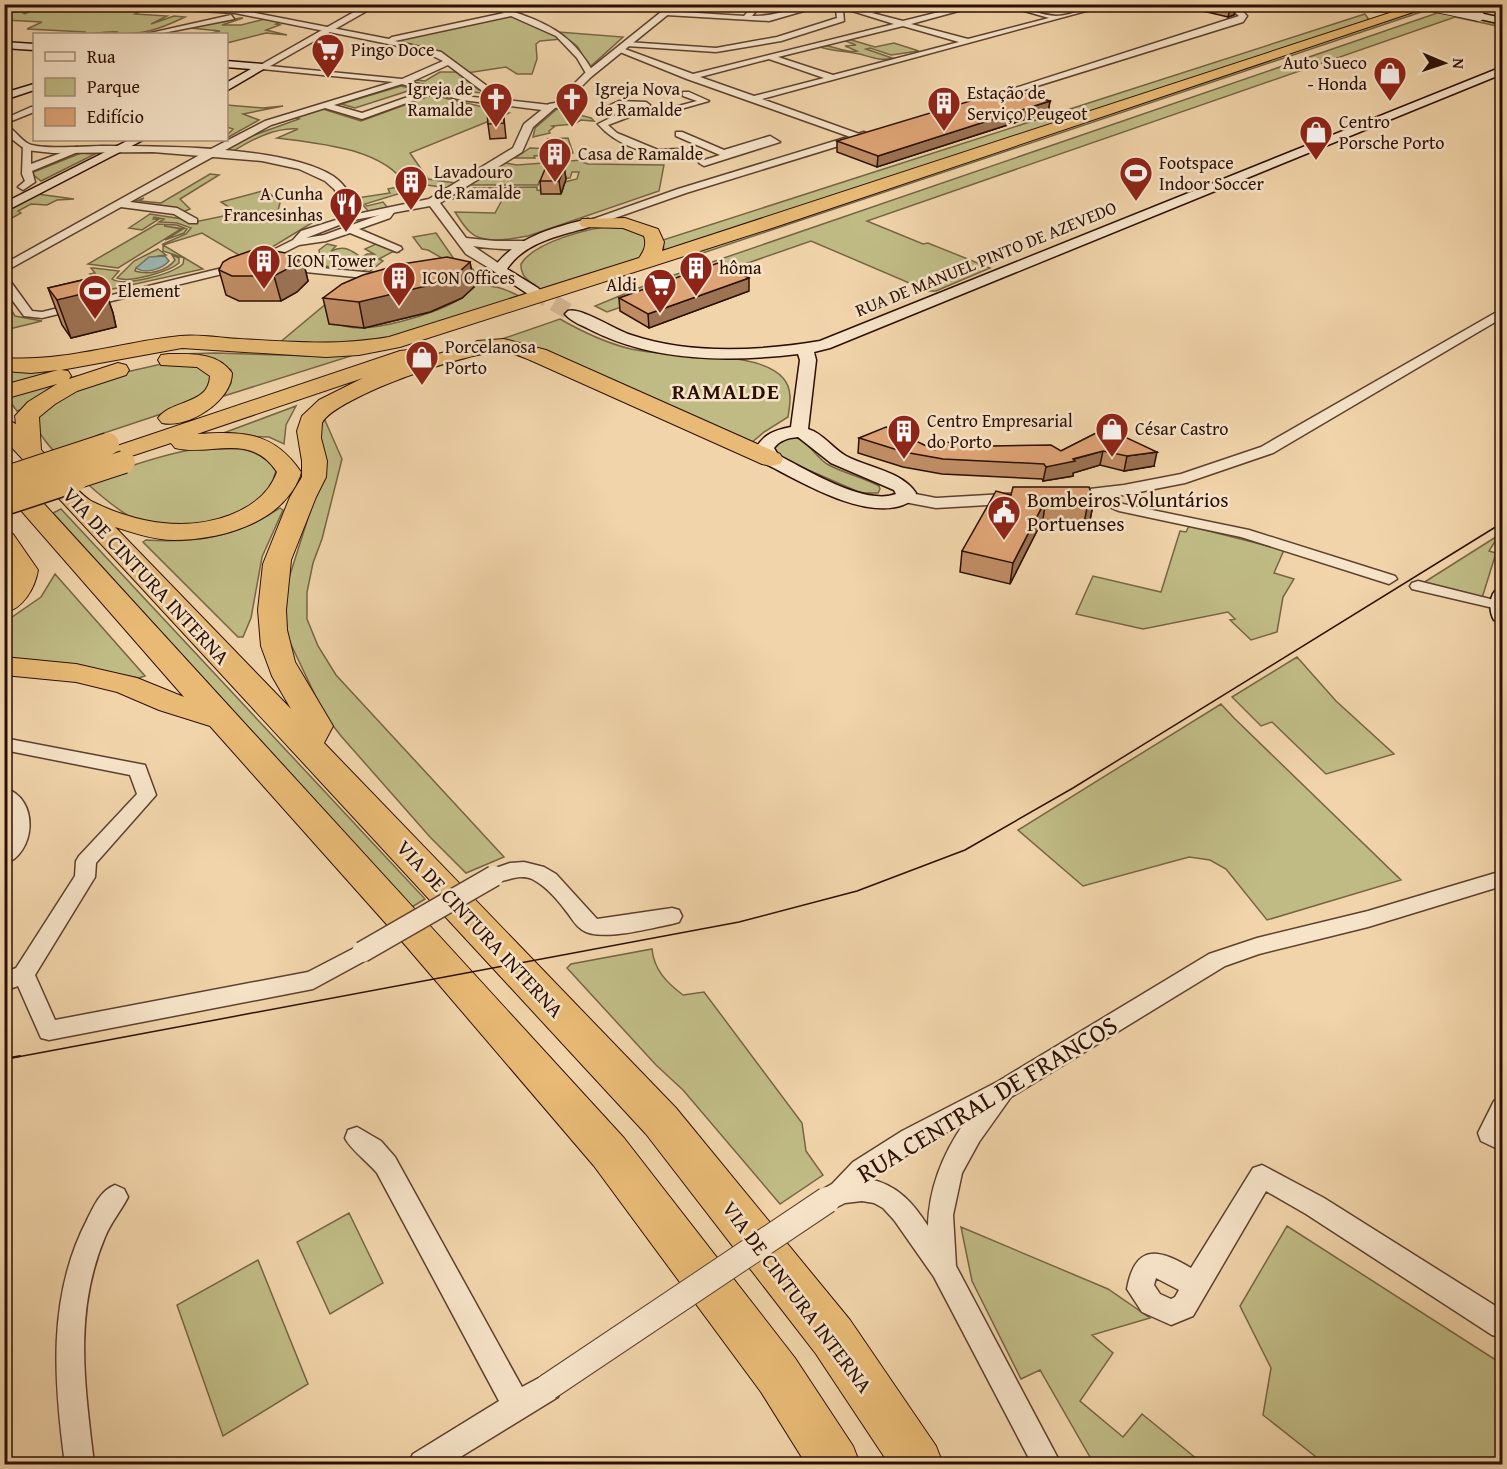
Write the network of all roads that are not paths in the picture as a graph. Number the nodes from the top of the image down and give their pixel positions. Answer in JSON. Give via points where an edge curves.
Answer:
{"nodes":[{"id":1,"x":80,"y":4,"type":"edge"},
{"id":2,"x":375,"y":4,"type":"edge"},
{"id":3,"x":488,"y":4,"type":"edge"},
{"id":4,"x":759,"y":4,"type":"edge"},
{"id":5,"x":825,"y":4,"type":"edge"},
{"id":6,"x":901,"y":4,"type":"edge"},
{"id":7,"x":981,"y":4,"type":"edge"},
{"id":8,"x":1003,"y":4,"type":"edge"},
{"id":9,"x":1109,"y":4,"type":"edge"},
{"id":10,"x":1224,"y":4,"type":"edge"},
{"id":11,"x":1354,"y":4,"type":"edge"},
{"id":12,"x":1431,"y":4,"type":"edge"},
{"id":13,"x":1453,"y":4,"type":"edge"},
{"id":14,"x":849,"y":6,"type":"edge"},
{"id":15,"x":1418,"y":6,"type":"edge"},
{"id":16,"x":235,"y":8,"type":"edge"},
{"id":17,"x":678,"y":11,"type":"edge"},
{"id":18,"x":864,"y":12,"type":"junction"},
{"id":19,"x":248,"y":14,"type":"junction"},
{"id":20,"x":510,"y":14,"type":"junction"},
{"id":21,"x":746,"y":18,"type":"junction"},
{"id":22,"x":1059,"y":18,"type":"junction"},
{"id":23,"x":769,"y":19,"type":"junction"},
{"id":24,"x":1503,"y":21,"type":"edge"},
{"id":25,"x":1369,"y":23,"type":"junction"},
{"id":26,"x":904,"y":24,"type":"junction"},
{"id":27,"x":775,"y":25,"type":"dead end"},
{"id":28,"x":329,"y":30,"type":"junction"},
{"id":29,"x":155,"y":33,"type":"edge"},
{"id":30,"x":385,"y":41,"type":"junction"},
{"id":31,"x":967,"y":42,"type":"junction"},
{"id":32,"x":4,"y":45,"type":"edge"},
{"id":33,"x":33,"y":47,"type":"edge"},
{"id":34,"x":623,"y":47,"type":"junction"},
{"id":35,"x":770,"y":57,"type":"junction"},
{"id":36,"x":448,"y":62,"type":"junction"},
{"id":37,"x":228,"y":64,"type":"edge"},
{"id":38,"x":262,"y":67,"type":"junction"},
{"id":39,"x":1503,"y":70,"type":"edge"},
{"id":40,"x":590,"y":73,"type":"junction"},
{"id":41,"x":375,"y":77,"type":"junction"},
{"id":42,"x":690,"y":77,"type":"junction"},
{"id":43,"x":833,"y":78,"type":"junction"},
{"id":44,"x":403,"y":82,"type":"junction"},
{"id":45,"x":4,"y":86,"type":"edge"},
{"id":46,"x":33,"y":86,"type":"edge"},
{"id":47,"x":33,"y":86,"type":"edge"},
{"id":48,"x":228,"y":87,"type":"edge"},
{"id":49,"x":372,"y":92,"type":"junction"},
{"id":50,"x":432,"y":92,"type":"junction"},
{"id":51,"x":686,"y":94,"type":"dead end"},
{"id":52,"x":4,"y":97,"type":"edge"},
{"id":53,"x":753,"y":99,"type":"junction"},
{"id":54,"x":556,"y":102,"type":"junction"},
{"id":55,"x":970,"y":103,"type":"edge"},
{"id":56,"x":505,"y":104,"type":"junction"},
{"id":57,"x":518,"y":104,"type":"junction"},
{"id":58,"x":327,"y":106,"type":"junction"},
{"id":59,"x":33,"y":109,"type":"edge"},
{"id":60,"x":625,"y":110,"type":"junction"},
{"id":61,"x":652,"y":110,"type":"junction"},
{"id":62,"x":4,"y":122,"type":"edge"},
{"id":63,"x":532,"y":123,"type":"junction"},
{"id":64,"x":4,"y":126,"type":"edge"},
{"id":65,"x":679,"y":134,"type":"dead end"},
{"id":66,"x":865,"y":135,"type":"joint"},
{"id":67,"x":135,"y":141,"type":"edge"},
{"id":68,"x":26,"y":147,"type":"junction"},
{"id":69,"x":123,"y":148,"type":"junction"},
{"id":70,"x":80,"y":149,"type":"junction"},
{"id":71,"x":675,"y":151,"type":"dead end"},
{"id":72,"x":208,"y":154,"type":"junction"},
{"id":73,"x":727,"y":154,"type":"junction"},
{"id":74,"x":704,"y":163,"type":"dead end"},
{"id":75,"x":28,"y":169,"type":"junction"},
{"id":76,"x":23,"y":187,"type":"dead end"},
{"id":77,"x":433,"y":202,"type":"junction"},
{"id":78,"x":119,"y":204,"type":"junction"},
{"id":79,"x":4,"y":208,"type":"edge"},
{"id":80,"x":623,"y":217,"type":"junction"},
{"id":81,"x":193,"y":221,"type":"dead end"},
{"id":82,"x":588,"y":223,"type":"joint"},
{"id":83,"x":769,"y":223,"type":"junction"},
{"id":84,"x":351,"y":224,"type":"junction"},
{"id":85,"x":462,"y":241,"type":"junction"},
{"id":86,"x":528,"y":244,"type":"junction"},
{"id":87,"x":397,"y":249,"type":"dead end"},
{"id":88,"x":646,"y":262,"type":"junction"},
{"id":89,"x":255,"y":263,"type":"junction"},
{"id":90,"x":4,"y":269,"type":"edge"},
{"id":91,"x":499,"y":270,"type":"junction"},
{"id":92,"x":398,"y":278,"type":"edge"},
{"id":93,"x":4,"y":279,"type":"edge"},
{"id":94,"x":527,"y":297,"type":"junction"},
{"id":95,"x":1503,"y":313,"type":"edge"},
{"id":96,"x":573,"y":314,"type":"tunnel mouth"},
{"id":97,"x":488,"y":325,"type":"junction"},
{"id":98,"x":450,"y":337,"type":"junction"},
{"id":99,"x":223,"y":345,"type":"junction"},
{"id":100,"x":504,"y":345,"type":"junction"},
{"id":101,"x":806,"y":349,"type":"junction"},
{"id":102,"x":757,"y":353,"type":"junction"},
{"id":103,"x":4,"y":364,"type":"edge"},
{"id":104,"x":345,"y":384,"type":"junction"},
{"id":105,"x":803,"y":386,"type":"junction"},
{"id":106,"x":4,"y":392,"type":"edge"},
{"id":107,"x":4,"y":425,"type":"edge"},
{"id":108,"x":797,"y":433,"type":"junction"},
{"id":109,"x":137,"y":434,"type":"junction"},
{"id":110,"x":174,"y":444,"type":"junction"},
{"id":111,"x":29,"y":452,"type":"junction"},
{"id":112,"x":116,"y":453,"type":"junction"},
{"id":113,"x":771,"y":459,"type":"junction"},
{"id":114,"x":4,"y":476,"type":"edge"},
{"id":115,"x":900,"y":490,"type":"junction"},
{"id":116,"x":1081,"y":494,"type":"junction"},
{"id":117,"x":304,"y":495,"type":"junction"},
{"id":118,"x":12,"y":498,"type":"edge"},
{"id":119,"x":80,"y":506,"type":"junction"},
{"id":120,"x":4,"y":540,"type":"edge"},
{"id":121,"x":1389,"y":579,"type":"dead end"},
{"id":122,"x":1418,"y":586,"type":"dead end"},
{"id":123,"x":4,"y":605,"type":"edge"},
{"id":124,"x":1502,"y":606,"type":"edge"},
{"id":125,"x":4,"y":666,"type":"edge"},
{"id":126,"x":104,"y":680,"type":"junction"},
{"id":127,"x":4,"y":682,"type":"edge"},
{"id":128,"x":221,"y":719,"type":"junction"},
{"id":129,"x":4,"y":744,"type":"edge"},
{"id":130,"x":306,"y":746,"type":"junction"},
{"id":131,"x":4,"y":794,"type":"edge"},
{"id":132,"x":4,"y":857,"type":"edge"},
{"id":133,"x":1503,"y":879,"type":"edge"},
{"id":134,"x":672,"y":916,"type":"dead end"},
{"id":135,"x":14,"y":978,"type":"edge"},
{"id":136,"x":1005,"y":1089,"type":"junction"},
{"id":137,"x":1503,"y":1108,"type":"edge"},
{"id":138,"x":357,"y":1138,"type":"dead end"},
{"id":139,"x":1503,"y":1140,"type":"edge"},
{"id":140,"x":834,"y":1196,"type":"junction"},
{"id":141,"x":115,"y":1197,"type":"dead end"},
{"id":142,"x":943,"y":1268,"type":"junction"},
{"id":143,"x":1195,"y":1285,"type":"dead end"},
{"id":144,"x":1503,"y":1325,"type":"edge"},
{"id":145,"x":516,"y":1405,"type":"junction"},
{"id":146,"x":79,"y":1464,"type":"edge"},
{"id":147,"x":423,"y":1464,"type":"edge"},
{"id":148,"x":835,"y":1464,"type":"edge"},
{"id":149,"x":918,"y":1464,"type":"edge"},
{"id":150,"x":1047,"y":1464,"type":"edge"}],
"edges":[{"from":1,"to":16,"type":"street"},
{"from":2,"to":28,"type":"street"},
{"from":3,"to":20,"type":"street"},
{"from":4,"to":21,"type":"street"},
{"from":5,"to":23,"type":"street"},
{"from":6,"to":18,"type":"street"},
{"from":7,"to":26,"type":"street"},
{"from":8,"to":22,"type":"street"},
{"from":9,"to":22,"type":"street"},
{"from":10,"to":55,"type":"street","via":[[1240,12],[1240,20]]},
{"from":11,"to":15,"type":"main road","via":[[1375,8]]},
{"from":11,"to":25,"type":"main road","via":[[1371,14]]},
{"from":12,"to":25,"type":"highway"},
{"from":13,"to":97,"type":"highway"},
{"from":14,"to":18,"type":"street"},
{"from":14,"to":34,"type":"street","via":[[839,10],[840,19],[778,39],[722,49]]},
{"from":15,"to":24,"type":"main road","bridge":true},
{"from":15,"to":25,"type":"highway"},
{"from":16,"to":19,"type":"street"},
{"from":17,"to":21,"type":"street","via":[[700,17]]},
{"from":17,"to":34,"type":"street","via":[[665,14]]},
{"from":18,"to":26,"type":"street"},
{"from":19,"to":28,"type":"street"},
{"from":19,"to":29,"type":"street"},
{"from":20,"to":30,"type":"street"},
{"from":20,"to":40,"type":"street","via":[[564,38],[576,48]]},
{"from":21,"to":23,"type":"street"},
{"from":22,"to":31,"type":"street"},
{"from":23,"to":27,"type":"street"},
{"from":25,"to":83,"type":"highway"},
{"from":26,"to":31,"type":"street"},
{"from":26,"to":35,"type":"street"},
{"from":28,"to":30,"type":"street"},
{"from":28,"to":38,"type":"street"},
{"from":30,"to":36,"type":"street","via":[[424,49]]},
{"from":31,"to":43,"type":"street"},
{"from":32,"to":33,"type":"main road"},
{"from":34,"to":40,"type":"street"},
{"from":34,"to":42,"type":"street"},
{"from":35,"to":42,"type":"street"},
{"from":35,"to":43,"type":"street"},
{"from":36,"to":44,"type":"street"},
{"from":36,"to":56,"type":"street"},
{"from":37,"to":38,"type":"main road"},
{"from":38,"to":41,"type":"street"},
{"from":38,"to":48,"type":"main road"},
{"from":39,"to":101,"type":"main road","name":"RUA DE MANUEL PINTO DE AZEVEDO","via":[[834,342]]},
{"from":40,"to":54,"type":"street"},
{"from":41,"to":44,"type":"street"},
{"from":41,"to":49,"type":"street","via":[[381,81]]},
{"from":42,"to":53,"type":"street"},
{"from":43,"to":53,"type":"street"},
{"from":44,"to":49,"type":"street"},
{"from":44,"to":50,"type":"street"},
{"from":45,"to":46,"type":"main road"},
{"from":47,"to":52,"type":"main road"},
{"from":49,"to":58,"type":"street"},
{"from":50,"to":56,"type":"street"},
{"from":50,"to":58,"type":"street","via":[[362,116]]},
{"from":51,"to":61,"type":"street","via":[[705,101]]},
{"from":53,"to":66,"type":"street"},
{"from":54,"to":57,"type":"street"},
{"from":54,"to":63,"type":"street"},
{"from":56,"to":57,"type":"street"},
{"from":57,"to":63,"type":"street","via":[[533,116]]},
{"from":58,"to":72,"type":"street","via":[[268,123]]},
{"from":59,"to":62,"type":"street"},
{"from":60,"to":61,"type":"street"},
{"from":60,"to":61,"type":"street"},
{"from":60,"to":71,"type":"street","via":[[602,124],[614,135],[657,153]]},
{"from":63,"to":77,"type":"street","via":[[518,150]]},
{"from":64,"to":68,"type":"street"},
{"from":65,"to":73,"type":"street"},
{"from":66,"to":80,"type":"street"},
{"from":67,"to":69,"type":"main road"},
{"from":68,"to":70,"type":"street"},
{"from":68,"to":75,"type":"street"},
{"from":69,"to":70,"type":"street"},
{"from":69,"to":72,"type":"street"},
{"from":69,"to":79,"type":"main road"},
{"from":70,"to":75,"type":"street"},
{"from":72,"to":78,"type":"street"},
{"from":72,"to":84,"type":"street","via":[[262,158],[313,170],[347,197]]},
{"from":73,"to":73,"type":"street","via":[[747,147]]},
{"from":73,"to":74,"type":"street"},
{"from":75,"to":76,"type":"street","via":[[30,182]]},
{"from":77,"to":84,"type":"street"},
{"from":77,"to":85,"type":"street"},
{"from":78,"to":81,"type":"street","via":[[177,211]]},
{"from":78,"to":90,"type":"street"},
{"from":80,"to":82,"type":"highway"},
{"from":80,"to":88,"type":"highway","via":[[654,237],[654,250]]},
{"from":82,"to":86,"type":"main road"},
{"from":83,"to":88,"type":"highway"},
{"from":83,"to":97,"type":"highway"},
{"from":84,"to":87,"type":"street"},
{"from":84,"to":89,"type":"street","via":[[305,233],[297,242]]},
{"from":85,"to":86,"type":"street"},
{"from":85,"to":91,"type":"street"},
{"from":86,"to":91,"type":"main road","via":[[504,261]]},
{"from":88,"to":94,"type":"highway"},
{"from":89,"to":92,"type":"street"},
{"from":89,"to":93,"type":"street","via":[[35,315],[28,314]]},
{"from":91,"to":94,"type":"main road"},
{"from":94,"to":97,"type":"highway"},
{"from":94,"to":98,"type":"highway"},
{"from":95,"to":116,"type":"street","via":[[1267,450],[1185,478]]},
{"from":96,"to":102,"type":"main road","name":"RUA DE MANUEL PINTO DE AZEVEDO","via":[[636,342],[688,350]]},
{"from":97,"to":98,"type":"highway","via":[[475,339]]},
{"from":97,"to":109,"type":"highway"},
{"from":97,"to":112,"type":"highway"},
{"from":98,"to":99,"type":"highway","via":[[326,351]]},
{"from":98,"to":100,"type":"highway"},
{"from":98,"to":104,"type":"highway"},
{"from":99,"to":103,"type":"highway","via":[[197,341],[73,362]]},
{"from":99,"to":106,"type":"highway","via":[[150,354]]},
{"from":100,"to":113,"type":"highway","via":[[538,355]]},
{"from":100,"to":117,"type":"highway","via":[[465,352],[356,388],[327,404],[314,416],[307,431],[315,462],[314,477]]},
{"from":101,"to":102,"type":"main road","name":"RUA DE MANUEL PINTO DE AZEVEDO"},
{"from":101,"to":105,"type":"main road"},
{"from":102,"to":105,"type":"main road","via":[[788,369]]},
{"from":104,"to":110,"type":"highway"},
{"from":104,"to":117,"type":"highway","via":[[301,413],[294,430],[303,466]]},
{"from":105,"to":108,"type":"main road","via":[[803,413]]},
{"from":107,"to":111,"type":"highway","name":"VIA DE CINTURA INTERNA"},
{"from":108,"to":113,"type":"main road","via":[[775,437],[766,444]]},
{"from":108,"to":115,"type":"main road"},
{"from":109,"to":111,"type":"highway","via":[[207,400],[217,392],[221,373],[202,361],[179,359],[151,362],[75,384],[39,403],[27,416]]},
{"from":109,"to":112,"type":"highway"},
{"from":110,"to":112,"type":"highway"},
{"from":110,"to":119,"type":"highway","via":[[226,440],[250,443],[270,449],[282,458],[289,472],[284,487],[271,502],[247,516],[194,530],[163,532]]},
{"from":111,"to":119,"type":"highway","name":"VIA DE CINTURA INTERNA"},
{"from":112,"to":114,"type":"highway","bridge":true},
{"from":112,"to":118,"type":"highway","bridge":true},
{"from":113,"to":115,"type":"main road","via":[[861,499],[893,502]]},
{"from":114,"to":118,"type":"highway","name":"VIA DE CINTURA INTERNA"},
{"from":115,"to":116,"type":"street"},
{"from":116,"to":121,"type":"street","via":[[1119,507],[1255,536]]},
{"from":117,"to":130,"type":"highway","via":[[278,559],[270,617],[273,643],[282,668],[317,726]]},
{"from":118,"to":128,"type":"highway","name":"VIA DE CINTURA INTERNA"},
{"from":119,"to":130,"type":"highway","name":"VIA DE CINTURA INTERNA"},
{"from":120,"to":123,"type":"highway","via":[[24,570],[22,584]]},
{"from":122,"to":124,"type":"street"},
{"from":125,"to":126,"type":"highway","via":[[76,673]]},
{"from":126,"to":127,"type":"highway"},
{"from":126,"to":128,"type":"highway"},
{"from":128,"to":148,"type":"highway","name":"VIA DE CINTURA INTERNA","via":[[609,1152],[778,1376]]},
{"from":129,"to":135,"type":"street","via":[[138,770],[147,795],[86,861],[85,878]]},
{"from":130,"to":149,"type":"highway","name":"VIA DE CINTURA INTERNA","via":[[662,1121],[832,1337]]},
{"from":131,"to":132,"type":"street","via":[[22,816],[19,837]]},
{"from":133,"to":136,"type":"street","name":"RUA CENTRAL DE FRANCOS","via":[[1217,960]]},
{"from":134,"to":135,"type":"street","bridge":true,"via":[[594,927],[557,883],[520,868],[494,876],[314,980],[49,1031]]},
{"from":136,"to":140,"type":"street","name":"RUA CENTRAL DE FRANCOS","via":[[911,1139],[862,1170]]},
{"from":136,"to":142,"type":"street","via":[[976,1125],[950,1170],[941,1214]]},
{"from":137,"to":139,"type":"street","via":[[1490,1133]]},
{"from":138,"to":145,"type":"street","via":[[386,1165]]},
{"from":140,"to":142,"type":"street","via":[[865,1189],[895,1201]]},
{"from":140,"to":145,"type":"street","name":"RUA CENTRAL DE FRANCOS","bridge":true},
{"from":141,"to":146,"type":"street","via":[[95,1230],[73,1318],[69,1362]]},
{"from":142,"to":150,"type":"street"},
{"from":143,"to":144,"type":"street","via":[[1262,1176]]},
{"from":145,"to":147,"type":"street","name":"RUA CENTRAL DE FRANCOS"}]}
